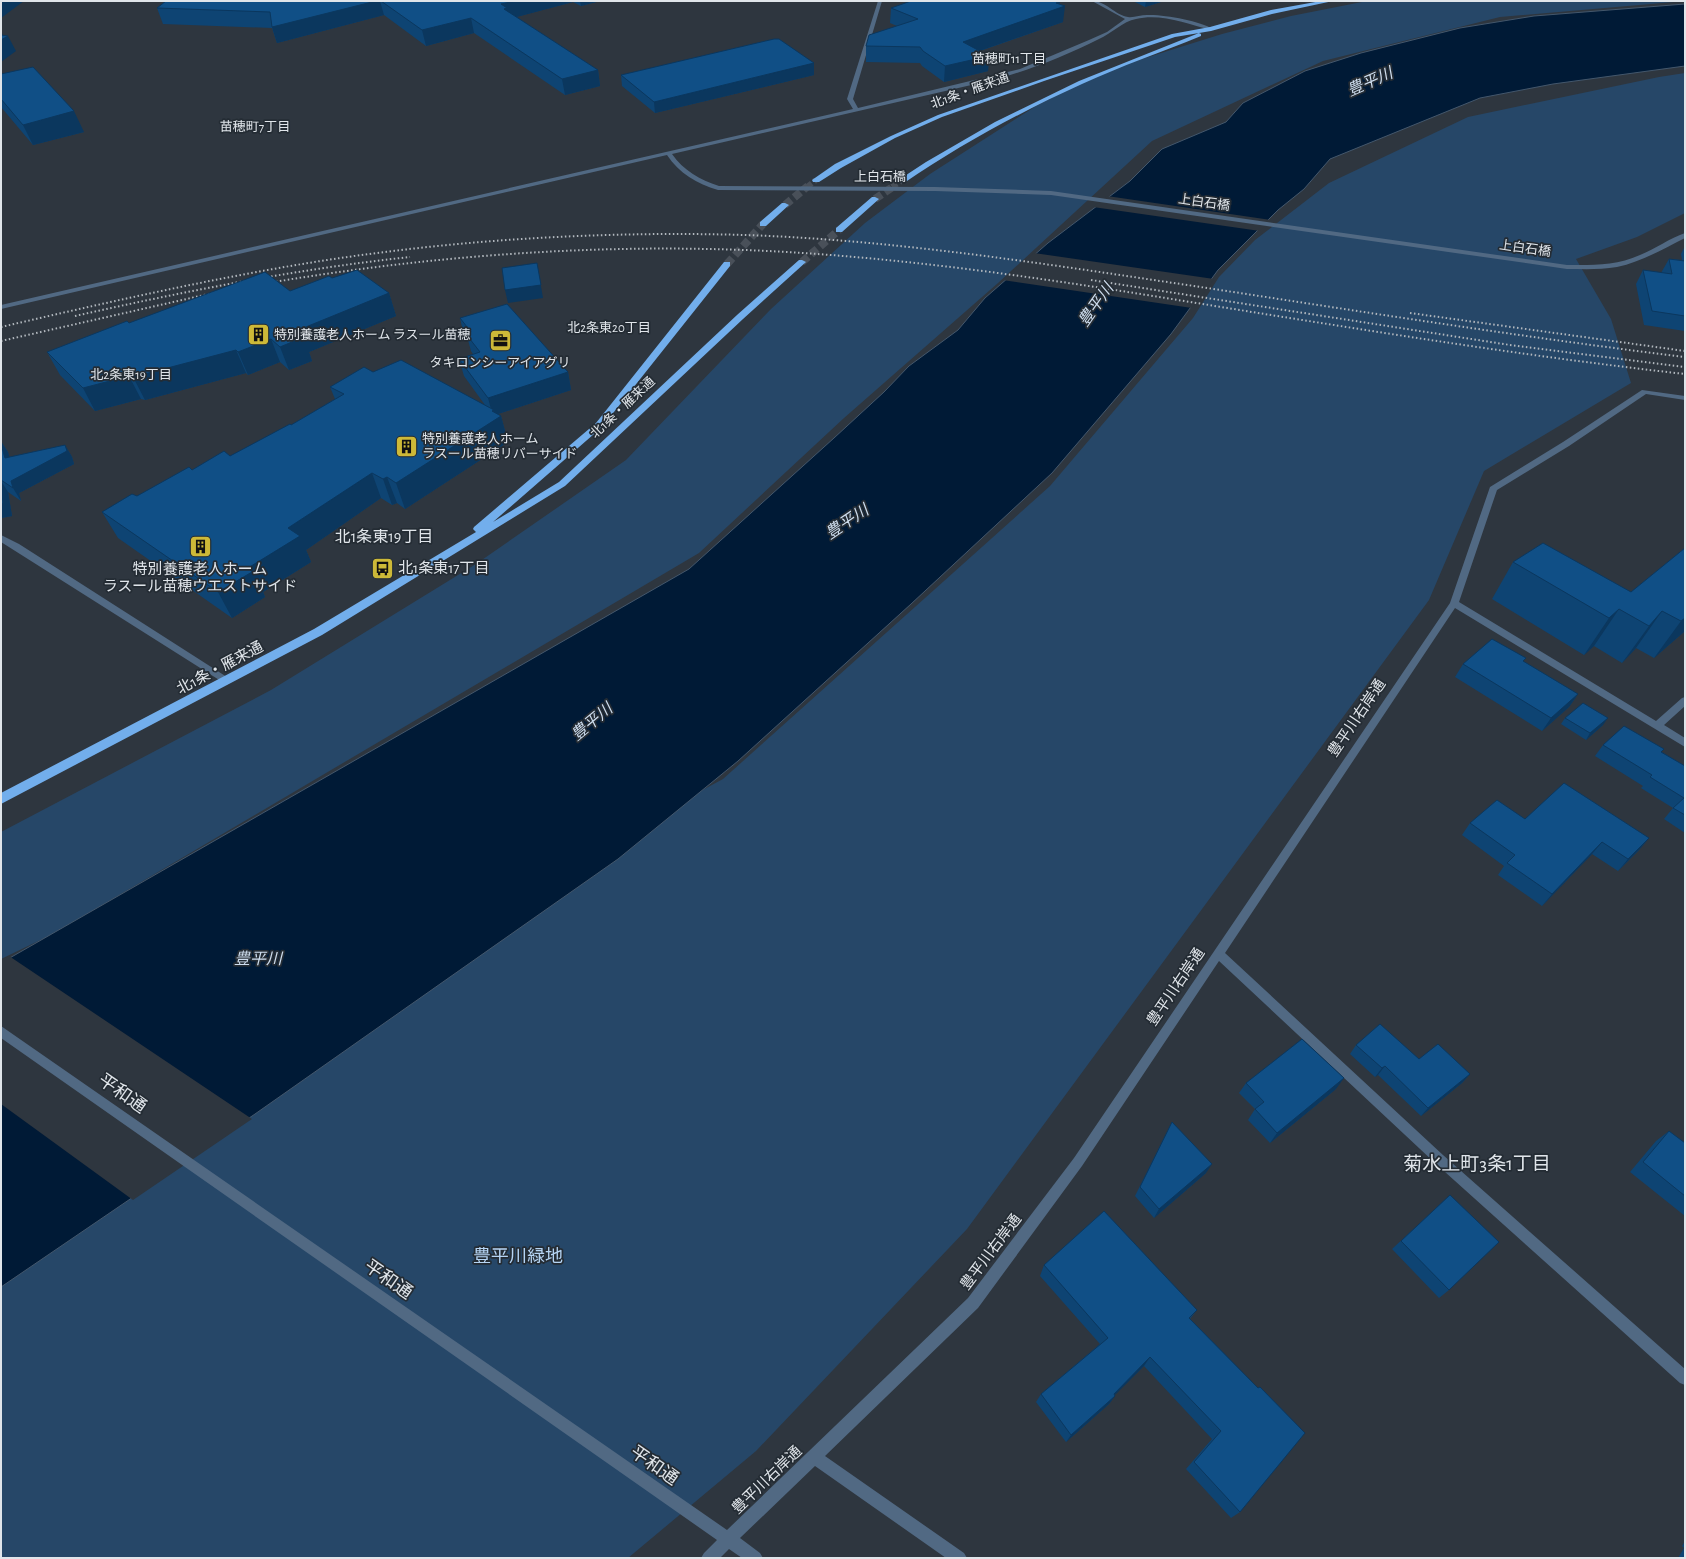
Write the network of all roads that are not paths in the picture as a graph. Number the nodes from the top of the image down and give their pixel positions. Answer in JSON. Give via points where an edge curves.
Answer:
{"nodes":[{"id":1,"x":880,"y":1,"type":"edge"},
{"id":2,"x":1094,"y":1,"type":"edge"},
{"id":3,"x":1330,"y":1,"type":"edge"},
{"id":4,"x":1128,"y":19,"type":"junction"},
{"id":5,"x":1211,"y":29,"type":"junction"},
{"id":6,"x":856,"y":110,"type":"junction"},
{"id":7,"x":670,"y":154,"type":"junction"},
{"id":8,"x":816,"y":180,"type":"tunnel mouth"},
{"id":9,"x":901,"y":181,"type":"tunnel mouth"},
{"id":10,"x":875,"y":199,"type":"tunnel mouth"},
{"id":11,"x":785,"y":205,"type":"tunnel mouth"},
{"id":12,"x":763,"y":224,"type":"tunnel mouth"},
{"id":13,"x":839,"y":230,"type":"tunnel mouth"},
{"id":14,"x":1685,"y":235,"type":"edge"},
{"id":15,"x":802,"y":262,"type":"tunnel mouth"},
{"id":16,"x":726,"y":264,"type":"tunnel mouth"},
{"id":17,"x":1,"y":307,"type":"edge"},
{"id":18,"x":1685,"y":398,"type":"edge"},
{"id":19,"x":1,"y":538,"type":"edge"},
{"id":20,"x":448,"y":554,"type":"junction"},
{"id":21,"x":1454,"y":603,"type":"junction"},
{"id":22,"x":227,"y":681,"type":"junction"},
{"id":23,"x":1685,"y":700,"type":"edge"},
{"id":24,"x":1657,"y":726,"type":"junction"},
{"id":25,"x":1685,"y":743,"type":"edge"},
{"id":26,"x":1,"y":799,"type":"edge"},
{"id":27,"x":1218,"y":953,"type":"junction"},
{"id":28,"x":1,"y":1032,"type":"edge"},
{"id":29,"x":1685,"y":1378,"type":"edge"},
{"id":30,"x":814,"y":1457,"type":"junction"},
{"id":31,"x":709,"y":1558,"type":"edge"},
{"id":32,"x":754,"y":1558,"type":"edge"},
{"id":33,"x":959,"y":1558,"type":"edge"}],
"edges":[{"from":1,"to":6,"type":"street","via":[[850,99]]},
{"from":2,"to":4,"type":"street"},
{"from":3,"to":5,"type":"highway","name":"北1条・雁来通","via":[[1271,12]]},
{"from":4,"to":5,"type":"street","via":[[1168,17]]},
{"from":4,"to":6,"type":"street","via":[[1110,32],[1054,58],[1003,76]]},
{"from":5,"to":8,"type":"highway","name":"北1条・雁来通","via":[[1174,35],[940,116],[892,137]]},
{"from":5,"to":9,"type":"highway","name":"北1条・雁来通","via":[[1192,40],[1081,82],[997,122]]},
{"from":6,"to":7,"type":"street"},
{"from":7,"to":14,"type":"street","name":"上白石橋","via":[[676,164],[700,182],[718,188],[998,190],[1051,193],[1567,267],[1618,265]]},
{"from":7,"to":17,"type":"street"},
{"from":10,"to":13,"type":"highway"},
{"from":11,"to":12,"type":"highway"},
{"from":15,"to":20,"type":"highway","name":"北1条・雁来通","via":[[562,484]]},
{"from":16,"to":20,"type":"highway","name":"北1条・雁来通","via":[[599,425]]},
{"from":18,"to":21,"type":"street","name":"豊平川右岸通","via":[[1645,392],[1493,489]]},
{"from":19,"to":22,"type":"street"},
{"from":20,"to":22,"type":"highway","name":"北1条・雁来通","via":[[318,632]]},
{"from":21,"to":24,"type":"street"},
{"from":21,"to":27,"type":"street","name":"豊平川右岸通"},
{"from":22,"to":26,"type":"highway","name":"北1条・雁来通"},
{"from":23,"to":24,"type":"street"},
{"from":24,"to":25,"type":"street"},
{"from":27,"to":29,"type":"street","via":[[1439,1159]]},
{"from":27,"to":30,"type":"street","name":"豊平川右岸通","via":[[1078,1162],[973,1303]]},
{"from":28,"to":32,"type":"street","name":"平和通"},
{"from":30,"to":31,"type":"street","name":"豊平川右岸通"},
{"from":30,"to":33,"type":"street"}]}
